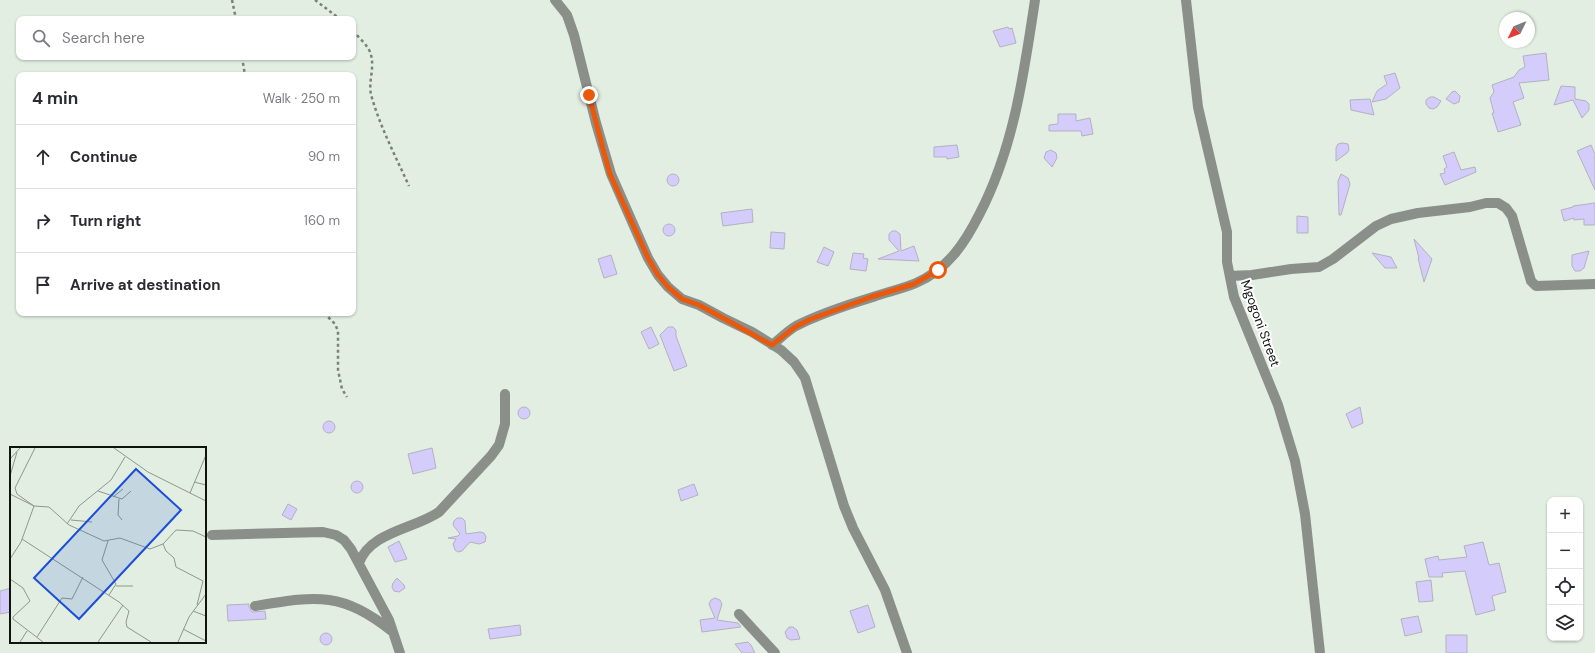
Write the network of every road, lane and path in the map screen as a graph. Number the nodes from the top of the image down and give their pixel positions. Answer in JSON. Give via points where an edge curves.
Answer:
{"nodes":[{"id":1,"x":232,"y":0,"type":"edge"},
{"id":2,"x":315,"y":0,"type":"edge"},
{"id":3,"x":556,"y":0,"type":"edge"},
{"id":4,"x":1035,"y":0,"type":"edge"},
{"id":5,"x":1186,"y":0,"type":"edge"},
{"id":6,"x":235,"y":16,"type":"edge"},
{"id":7,"x":336,"y":16,"type":"edge"},
{"id":8,"x":356,"y":35,"type":"edge"},
{"id":9,"x":242,"y":60,"type":"edge"},
{"id":10,"x":244,"y":72,"type":"edge"},
{"id":11,"x":409,"y":186,"type":"dead end"},
{"id":12,"x":1230,"y":276,"type":"junction"},
{"id":13,"x":1595,"y":284,"type":"edge"},
{"id":14,"x":327,"y":316,"type":"edge"},
{"id":15,"x":772,"y":345,"type":"junction"},
{"id":16,"x":505,"y":394,"type":"dead end"},
{"id":17,"x":347,"y":398,"type":"dead end"},
{"id":18,"x":212,"y":535,"type":"dead end"},
{"id":19,"x":359,"y":562,"type":"junction"},
{"id":20,"x":255,"y":606,"type":"dead end"},
{"id":21,"x":739,"y":614,"type":"dead end"},
{"id":22,"x":394,"y":633,"type":"junction"},
{"id":23,"x":400,"y":653,"type":"edge"},
{"id":24,"x":775,"y":653,"type":"edge"},
{"id":25,"x":907,"y":653,"type":"edge"},
{"id":26,"x":1320,"y":653,"type":"edge"}],
"edges":[{"from":1,"to":6,"type":"path"},
{"from":2,"to":7,"type":"path"},
{"from":3,"to":15,"type":"street","via":[[567,15],[574,35],[610,174],[648,258],[668,287],[682,299],[699,305]]},
{"from":4,"to":15,"type":"street","via":[[1015,120],[1000,171],[984,207],[959,250],[926,279],[811,319],[795,327]]},
{"from":5,"to":12,"type":"street","name":"Mgogoni Street","via":[[1198,107],[1227,232],[1227,262]]},
{"from":8,"to":11,"type":"path","via":[[372,56],[371,96],[385,137]]},
{"from":9,"to":10,"type":"path"},
{"from":12,"to":13,"type":"street","via":[[1319,267],[1334,259],[1376,226],[1391,219],[1498,203],[1512,216],[1531,280],[1536,286]]},
{"from":12,"to":26,"type":"street","name":"Mgogoni Street","via":[[1234,297],[1278,405],[1295,461],[1305,514]]},
{"from":14,"to":17,"type":"path","via":[[338,331],[338,370],[342,389]]},
{"from":15,"to":25,"type":"street","via":[[794,362],[805,378],[844,506],[885,590]]},
{"from":16,"to":19,"type":"street","via":[[505,424],[499,445],[491,456],[439,512],[429,519],[377,540],[362,555]]},
{"from":18,"to":19,"type":"street","via":[[323,532],[336,534],[344,540]]},
{"from":19,"to":22,"type":"street"},
{"from":20,"to":22,"type":"street","via":[[318,598],[338,601],[366,612]]},
{"from":21,"to":24,"type":"street"},
{"from":22,"to":23,"type":"street"}]}
